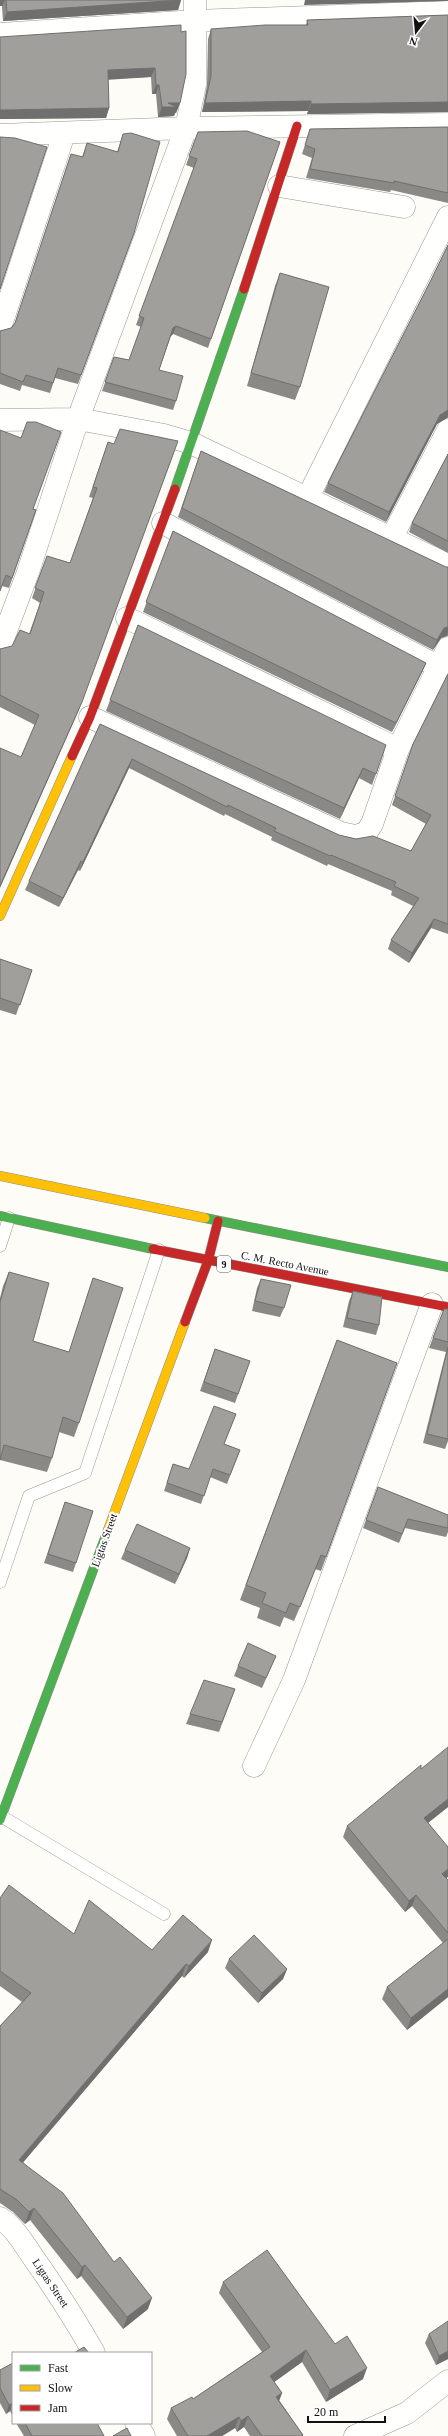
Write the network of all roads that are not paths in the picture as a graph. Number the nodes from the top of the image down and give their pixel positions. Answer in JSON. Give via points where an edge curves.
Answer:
{"nodes":[{"id":1,"x":195,"y":0,"type":"edge"},
{"id":2,"x":448,"y":12,"type":"edge"},
{"id":3,"x":195,"y":21,"type":"junction"},
{"id":4,"x":0,"y":34,"type":"edge"},
{"id":5,"x":448,"y":124,"type":"edge"},
{"id":6,"x":297,"y":126,"type":"junction"},
{"id":7,"x":186,"y":128,"type":"junction"},
{"id":8,"x":64,"y":134,"type":"junction"},
{"id":9,"x":0,"y":136,"type":"edge"},
{"id":10,"x":279,"y":186,"type":"junction"},
{"id":11,"x":404,"y":207,"type":"dead end"},
{"id":12,"x":448,"y":217,"type":"edge"},
{"id":13,"x":0,"y":328,"type":"edge"},
{"id":14,"x":0,"y":420,"type":"edge"},
{"id":15,"x":78,"y":420,"type":"junction"},
{"id":16,"x":448,"y":430,"type":"edge"},
{"id":17,"x":192,"y":443,"type":"junction"},
{"id":18,"x":308,"y":497,"type":"junction"},
{"id":19,"x":163,"y":523,"type":"junction"},
{"id":20,"x":392,"y":537,"type":"junction"},
{"id":21,"x":448,"y":565,"type":"edge"},
{"id":22,"x":127,"y":618,"type":"junction"},
{"id":23,"x":0,"y":647,"type":"edge"},
{"id":24,"x":448,"y":648,"type":"edge"},
{"id":25,"x":439,"y":667,"type":"junction"},
{"id":26,"x":90,"y":717,"type":"junction"},
{"id":27,"x":398,"y":749,"type":"junction"},
{"id":28,"x":0,"y":916,"type":"edge"},
{"id":29,"x":0,"y":1176,"type":"edge"},
{"id":30,"x":4,"y":1217,"type":"edge"},
{"id":31,"x":218,"y":1221,"type":"junction"},
{"id":32,"x":0,"y":1246,"type":"edge"},
{"id":33,"x":158,"y":1250,"type":"junction"},
{"id":34,"x":208,"y":1261,"type":"junction"},
{"id":35,"x":448,"y":1267,"type":"edge"},
{"id":36,"x":440,"y":1306,"type":"edge"},
{"id":37,"x":0,"y":1582,"type":"edge"},
{"id":38,"x":254,"y":1766,"type":"dead end"},
{"id":39,"x":1,"y":1818,"type":"edge"},
{"id":40,"x":164,"y":1914,"type":"dead end"},
{"id":41,"x":3,"y":2227,"type":"edge"},
{"id":42,"x":93,"y":2352,"type":"edge"},
{"id":43,"x":448,"y":2381,"type":"edge"},
{"id":44,"x":137,"y":2424,"type":"edge"},
{"id":45,"x":144,"y":2436,"type":"edge"},
{"id":46,"x":355,"y":2436,"type":"edge"}],
"edges":[{"from":1,"to":3,"type":"street"},
{"from":2,"to":3,"type":"street"},
{"from":3,"to":4,"type":"street"},
{"from":3,"to":7,"type":"street","via":[[196,85]]},
{"from":5,"to":6,"type":"street"},
{"from":6,"to":7,"type":"street"},
{"from":6,"to":10,"type":"main road"},
{"from":7,"to":8,"type":"street"},
{"from":7,"to":15,"type":"street"},
{"from":8,"to":9,"type":"street"},
{"from":8,"to":13,"type":"street"},
{"from":10,"to":11,"type":"street"},
{"from":10,"to":17,"type":"main road"},
{"from":12,"to":18,"type":"street"},
{"from":14,"to":15,"type":"street"},
{"from":15,"to":17,"type":"street","via":[[157,433]]},
{"from":15,"to":23,"type":"street","via":[[28,572]]},
{"from":16,"to":20,"type":"street"},
{"from":17,"to":18,"type":"street"},
{"from":17,"to":19,"type":"main road"},
{"from":18,"to":20,"type":"street"},
{"from":19,"to":22,"type":"main road"},
{"from":19,"to":25,"type":"street"},
{"from":20,"to":21,"type":"street"},
{"from":22,"to":26,"type":"main road"},
{"from":22,"to":27,"type":"street"},
{"from":24,"to":25,"type":"street"},
{"from":25,"to":27,"type":"street"},
{"from":26,"to":27,"type":"street","via":[[341,833],[355,836],[366,833],[372,824]]},
{"from":26,"to":28,"type":"main road"},
{"from":29,"to":31,"type":"main road"},
{"from":30,"to":32,"type":"lane"},
{"from":30,"to":33,"type":"main road","name":"C. M. Recto Avenue","number":"9"},
{"from":31,"to":34,"type":"main road","name":"Ligtas Street"},
{"from":31,"to":35,"type":"main road"},
{"from":33,"to":34,"type":"main road","name":"C. M. Recto Avenue","number":"9"},
{"from":33,"to":37,"type":"lane","via":[[85,1473],[29,1496]]},
{"from":34,"to":36,"type":"main road","name":"C. M. Recto Avenue","number":"9"},
{"from":34,"to":39,"type":"main road","name":"Ligtas Street"},
{"from":36,"to":38,"type":"street","via":[[294,1680]]},
{"from":39,"to":40,"type":"lane"},
{"from":41,"to":42,"type":"street","name":"Ligtas Street","via":[[62,2299]]},
{"from":43,"to":46,"type":"street","via":[[407,2413]]},
{"from":44,"to":45,"type":"street"}]}
